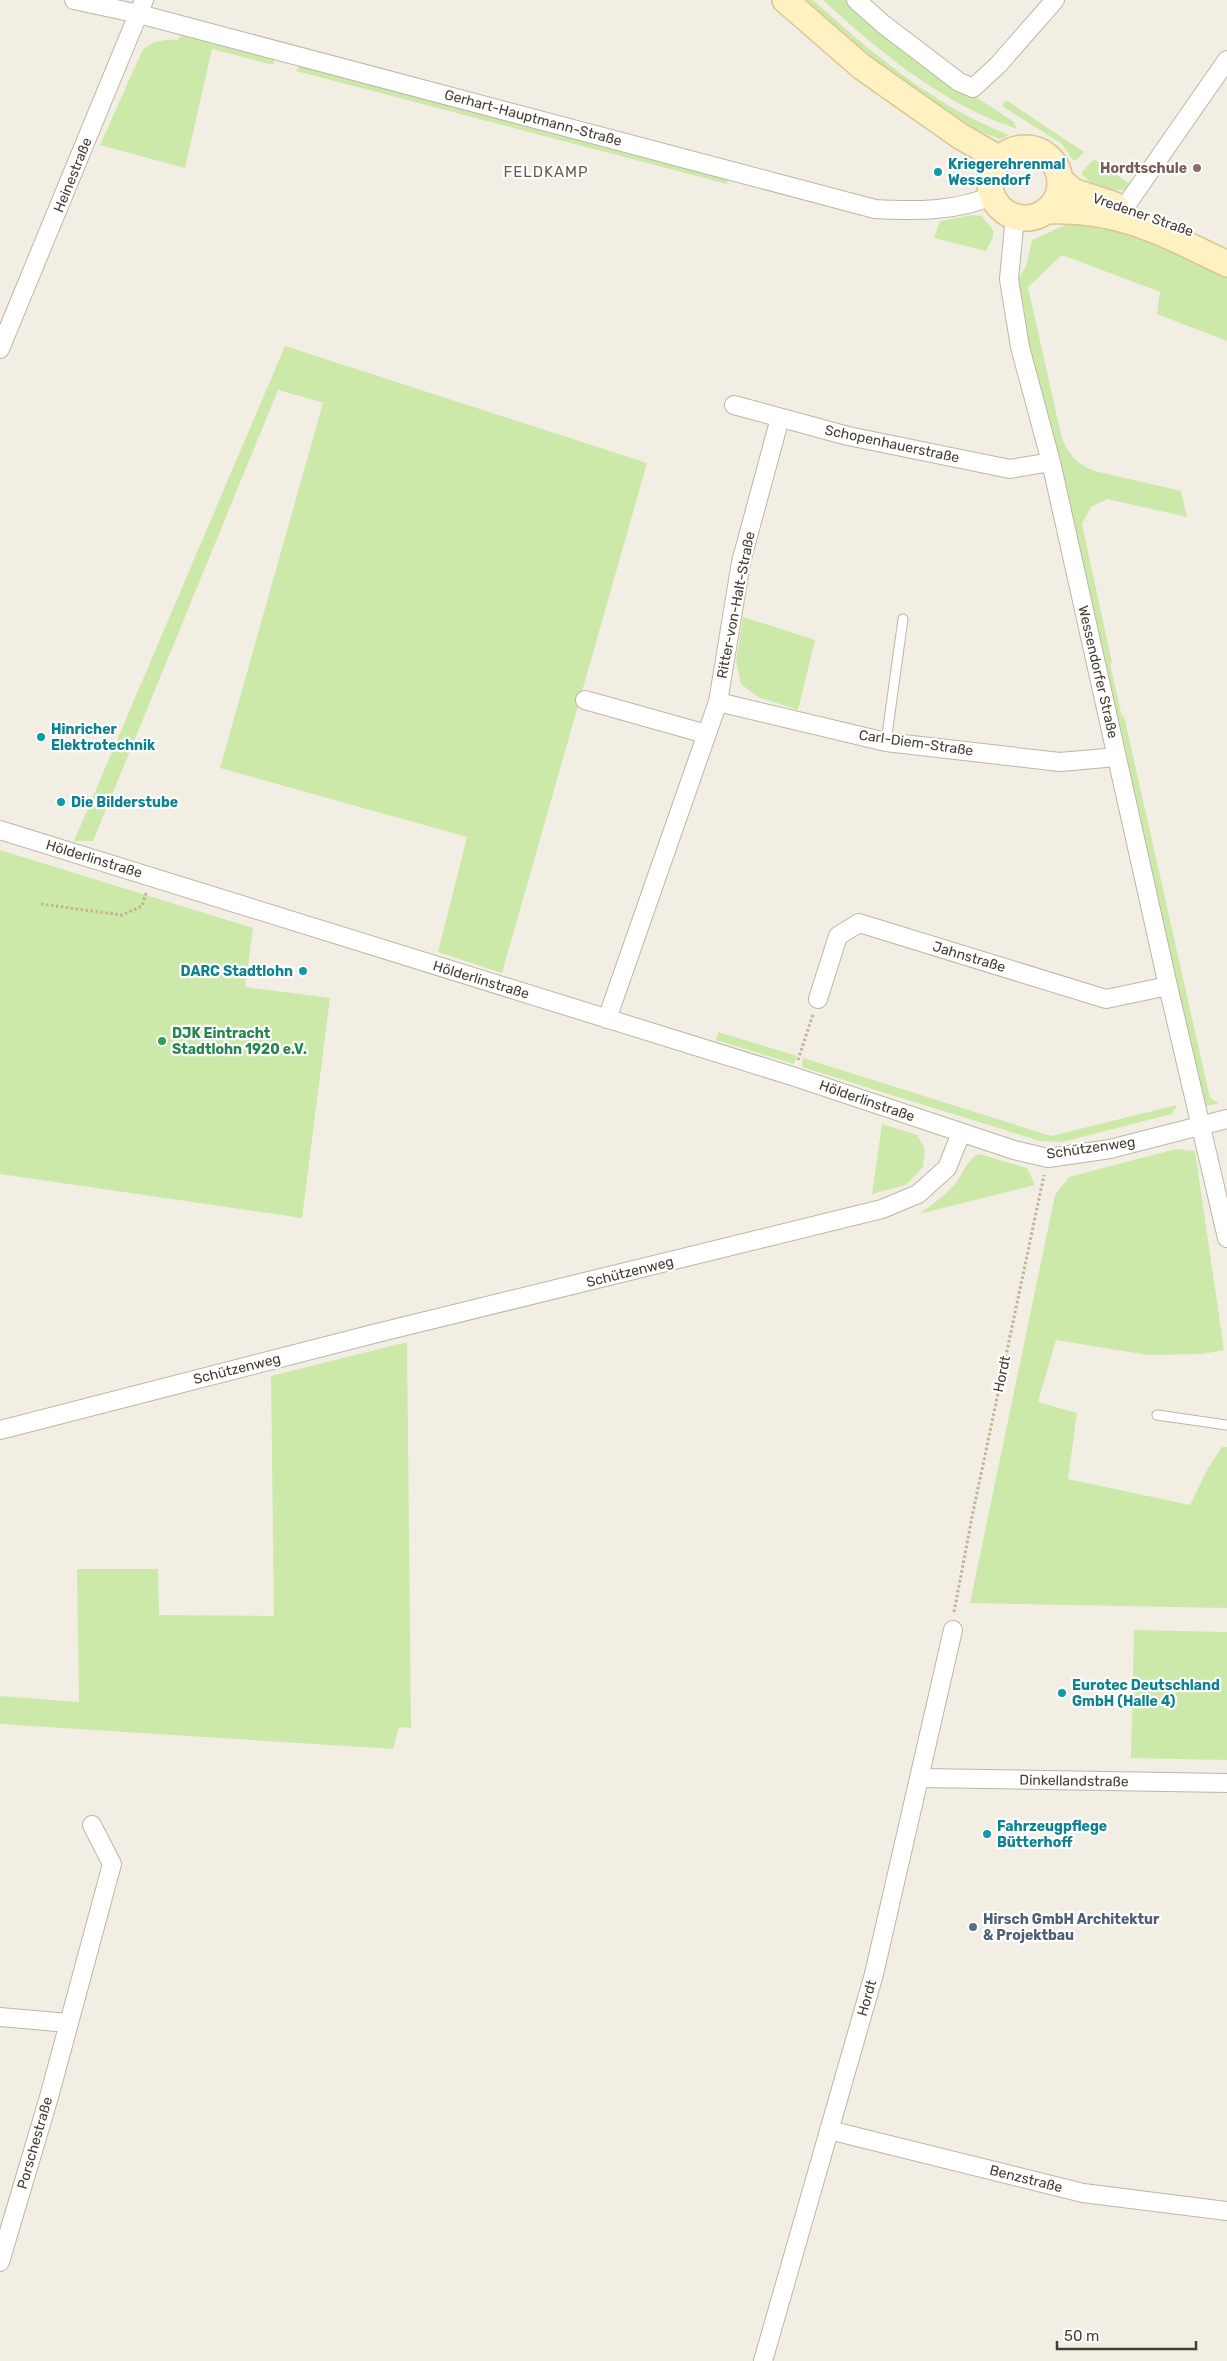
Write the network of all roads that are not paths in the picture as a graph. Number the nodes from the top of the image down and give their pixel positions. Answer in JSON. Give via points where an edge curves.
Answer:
{"nodes":[{"id":1,"x":74,"y":0,"type":"edge"},
{"id":2,"x":785,"y":0,"type":"edge"},
{"id":3,"x":856,"y":0,"type":"edge"},
{"id":4,"x":1055,"y":0,"type":"edge"},
{"id":5,"x":141,"y":7,"type":"edge"},
{"id":6,"x":1227,"y":60,"type":"edge"},
{"id":7,"x":1000,"y":160,"type":"junction"},
{"id":8,"x":1060,"y":180,"type":"junction"},
{"id":9,"x":993,"y":195,"type":"junction"},
{"id":10,"x":1046,"y":211,"type":"junction"},
{"id":11,"x":1121,"y":213,"type":"junction"},
{"id":12,"x":1015,"y":216,"type":"junction"},
{"id":13,"x":1227,"y":249,"type":"edge"},
{"id":14,"x":1227,"y":264,"type":"edge"},
{"id":15,"x":0,"y":349,"type":"edge"},
{"id":16,"x":734,"y":405,"type":"dead end"},
{"id":17,"x":780,"y":418,"type":"junction"},
{"id":18,"x":1051,"y":462,"type":"junction"},
{"id":19,"x":903,"y":619,"type":"dead end"},
{"id":20,"x":585,"y":700,"type":"dead end"},
{"id":21,"x":718,"y":702,"type":"junction"},
{"id":22,"x":706,"y":734,"type":"junction"},
{"id":23,"x":886,"y":742,"type":"junction"},
{"id":24,"x":1117,"y":757,"type":"junction"},
{"id":25,"x":0,"y":830,"type":"edge"},
{"id":26,"x":1168,"y":986,"type":"junction"},
{"id":27,"x":818,"y":999,"type":"road end"},
{"id":28,"x":607,"y":1018,"type":"junction"},
{"id":29,"x":1227,"y":1119,"type":"edge"},
{"id":30,"x":1201,"y":1127,"type":"junction"},
{"id":31,"x":961,"y":1133,"type":"junction"},
{"id":32,"x":1227,"y":1238,"type":"edge"},
{"id":33,"x":1157,"y":1415,"type":"dead end"},
{"id":34,"x":1227,"y":1425,"type":"edge"},
{"id":35,"x":0,"y":1430,"type":"edge"},
{"id":36,"x":953,"y":1630,"type":"dead end"},
{"id":37,"x":920,"y":1778,"type":"junction"},
{"id":38,"x":1227,"y":1783,"type":"edge"},
{"id":39,"x":92,"y":1825,"type":"dead end"},
{"id":40,"x":0,"y":2017,"type":"edge"},
{"id":41,"x":68,"y":2022,"type":"junction"},
{"id":42,"x":829,"y":2130,"type":"junction"},
{"id":43,"x":1227,"y":2211,"type":"edge"},
{"id":44,"x":0,"y":2262,"type":"edge"},
{"id":45,"x":763,"y":2361,"type":"edge"}],
"edges":[{"from":1,"to":5,"type":"street","name":"Gerhart-Hauptmann-Straße"},
{"from":2,"to":7,"type":"street","via":[[862,68]]},
{"from":3,"to":4,"type":"street","via":[[952,77],[973,88]]},
{"from":5,"to":9,"type":"street","name":"Gerhart-Hauptmann-Straße","via":[[875,209],[918,211],[979,201]]},
{"from":5,"to":15,"type":"street","name":"Heinestraße"},
{"from":6,"to":11,"type":"street"},
{"from":7,"to":8,"type":"street","via":[[1009,152],[1031,148],[1051,159]]},
{"from":7,"to":9,"type":"street","via":[[991,176]]},
{"from":8,"to":10,"type":"street","via":[[1054,204]]},
{"from":8,"to":11,"type":"street","name":"Vredener Straße","via":[[1073,191]]},
{"from":9,"to":12,"type":"street","via":[[1004,211]]},
{"from":10,"to":11,"type":"street","name":"Vredener Straße"},
{"from":10,"to":12,"type":"street","via":[[1028,218]]},
{"from":11,"to":13,"type":"street","name":"Vredener Straße","via":[[1173,223]]},
{"from":11,"to":14,"type":"street","name":"Vredener Straße"},
{"from":12,"to":18,"type":"street","name":"Wessendorfer Straße","via":[[1009,278],[1020,347]]},
{"from":16,"to":17,"type":"street","name":"Schopenhauerstraße"},
{"from":17,"to":18,"type":"street","name":"Schopenhauerstraße","via":[[848,436],[1010,470]]},
{"from":17,"to":21,"type":"street","name":"Ritter-von-Halt-Straße","via":[[741,562]]},
{"from":18,"to":24,"type":"street","name":"Wessendorfer Straße"},
{"from":19,"to":23,"type":"lane"},
{"from":20,"to":22,"type":"street"},
{"from":21,"to":22,"type":"street","name":"Ritter-von-Halt-Straße"},
{"from":21,"to":23,"type":"street","name":"Carl-Diem-Straße"},
{"from":22,"to":28,"type":"street","name":"Ritter-von-Halt-Straße"},
{"from":23,"to":24,"type":"street","name":"Carl-Diem-Straße","via":[[1060,762]]},
{"from":24,"to":26,"type":"street","name":"Wessendorfer Straße"},
{"from":25,"to":28,"type":"street","name":"Hölderlinstraße"},
{"from":26,"to":27,"type":"street","name":"Jahnstraße","via":[[1106,999],[859,923],[838,936]]},
{"from":26,"to":30,"type":"street","name":"Wessendorfer Straße"},
{"from":28,"to":31,"type":"street","name":"Hölderlinstraße"},
{"from":29,"to":30,"type":"street","name":"Schützenweg"},
{"from":30,"to":31,"type":"street","name":"Schützenweg","via":[[1110,1149],[1048,1158]]},
{"from":30,"to":32,"type":"street","name":"Wessendorfer Straße"},
{"from":31,"to":35,"type":"street","name":"Schützenweg","via":[[947,1168],[918,1194],[882,1209]]},
{"from":33,"to":34,"type":"lane"},
{"from":36,"to":37,"type":"street","name":"Hordt"},
{"from":37,"to":38,"type":"street","name":"Dinkellandstraße"},
{"from":37,"to":42,"type":"street","name":"Hordt","via":[[874,1974]]},
{"from":39,"to":41,"type":"street","name":"Porschestraße","via":[[112,1864]]},
{"from":40,"to":41,"type":"street"},
{"from":41,"to":44,"type":"street","name":"Porschestraße"},
{"from":42,"to":43,"type":"street","name":"Benzstraße","via":[[1083,2193]]},
{"from":42,"to":45,"type":"street","name":"Hordt"}]}
